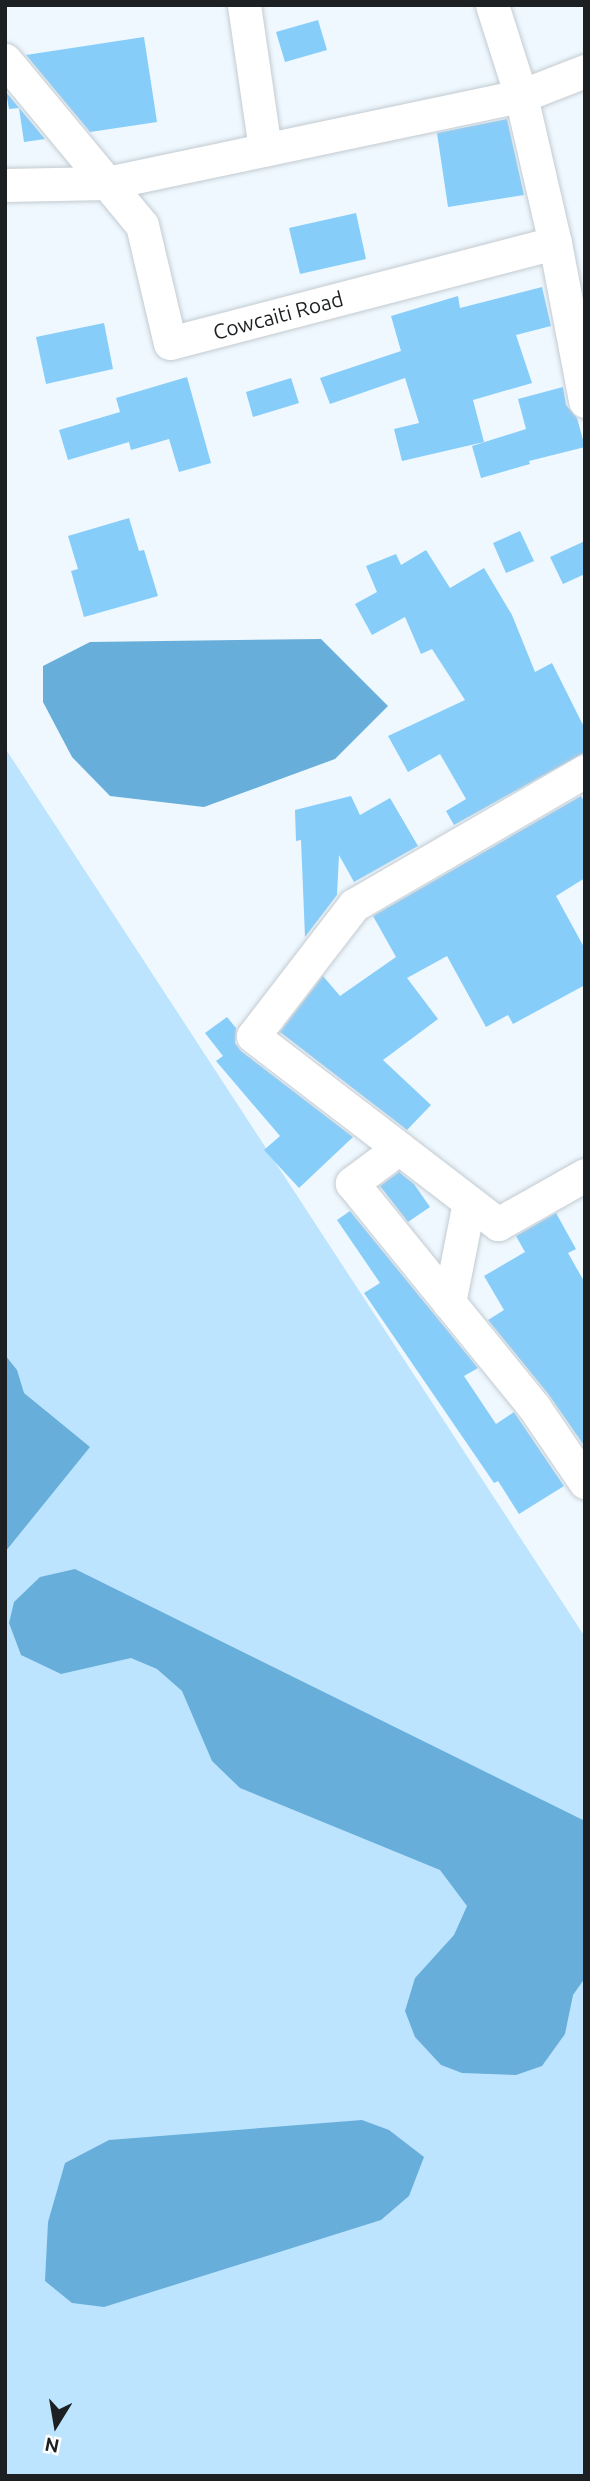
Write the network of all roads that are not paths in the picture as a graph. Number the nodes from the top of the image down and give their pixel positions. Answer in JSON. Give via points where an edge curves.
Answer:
{"nodes":[{"id":1,"x":244,"y":5,"type":"edge"},
{"id":2,"x":492,"y":5,"type":"edge"},
{"id":3,"x":5,"y":60,"type":"edge"},
{"id":4,"x":585,"y":71,"type":"edge"},
{"id":5,"x":521,"y":96,"type":"junction"},
{"id":6,"x":265,"y":149,"type":"junction"},
{"id":7,"x":107,"y":183,"type":"junction"},
{"id":8,"x":5,"y":185,"type":"edge"},
{"id":9,"x":555,"y":243,"type":"junction"},
{"id":10,"x":585,"y":401,"type":"edge"},
{"id":11,"x":585,"y":771,"type":"edge"},
{"id":12,"x":399,"y":1147,"type":"junction"},
{"id":13,"x":585,"y":1175,"type":"edge"},
{"id":14,"x":469,"y":1202,"type":"junction"},
{"id":15,"x":449,"y":1303,"type":"junction"},
{"id":16,"x":585,"y":1482,"type":"edge"}],
"edges":[{"from":1,"to":6,"type":"street"},
{"from":2,"to":5,"type":"street"},
{"from":3,"to":7,"type":"street","name":"Cowcaiti Road"},
{"from":4,"to":5,"type":"street"},
{"from":5,"to":6,"type":"street"},
{"from":5,"to":9,"type":"street"},
{"from":6,"to":7,"type":"street"},
{"from":7,"to":8,"type":"street"},
{"from":7,"to":9,"type":"street","name":"Cowcaiti Road","via":[[142,225],[170,344]]},
{"from":9,"to":10,"type":"street"},
{"from":11,"to":12,"type":"street","via":[[354,905],[253,1036]]},
{"from":12,"to":14,"type":"street"},
{"from":12,"to":15,"type":"street","via":[[352,1183]]},
{"from":13,"to":14,"type":"street","via":[[498,1224]]},
{"from":14,"to":15,"type":"street"},
{"from":15,"to":16,"type":"street","via":[[534,1407]]}]}
